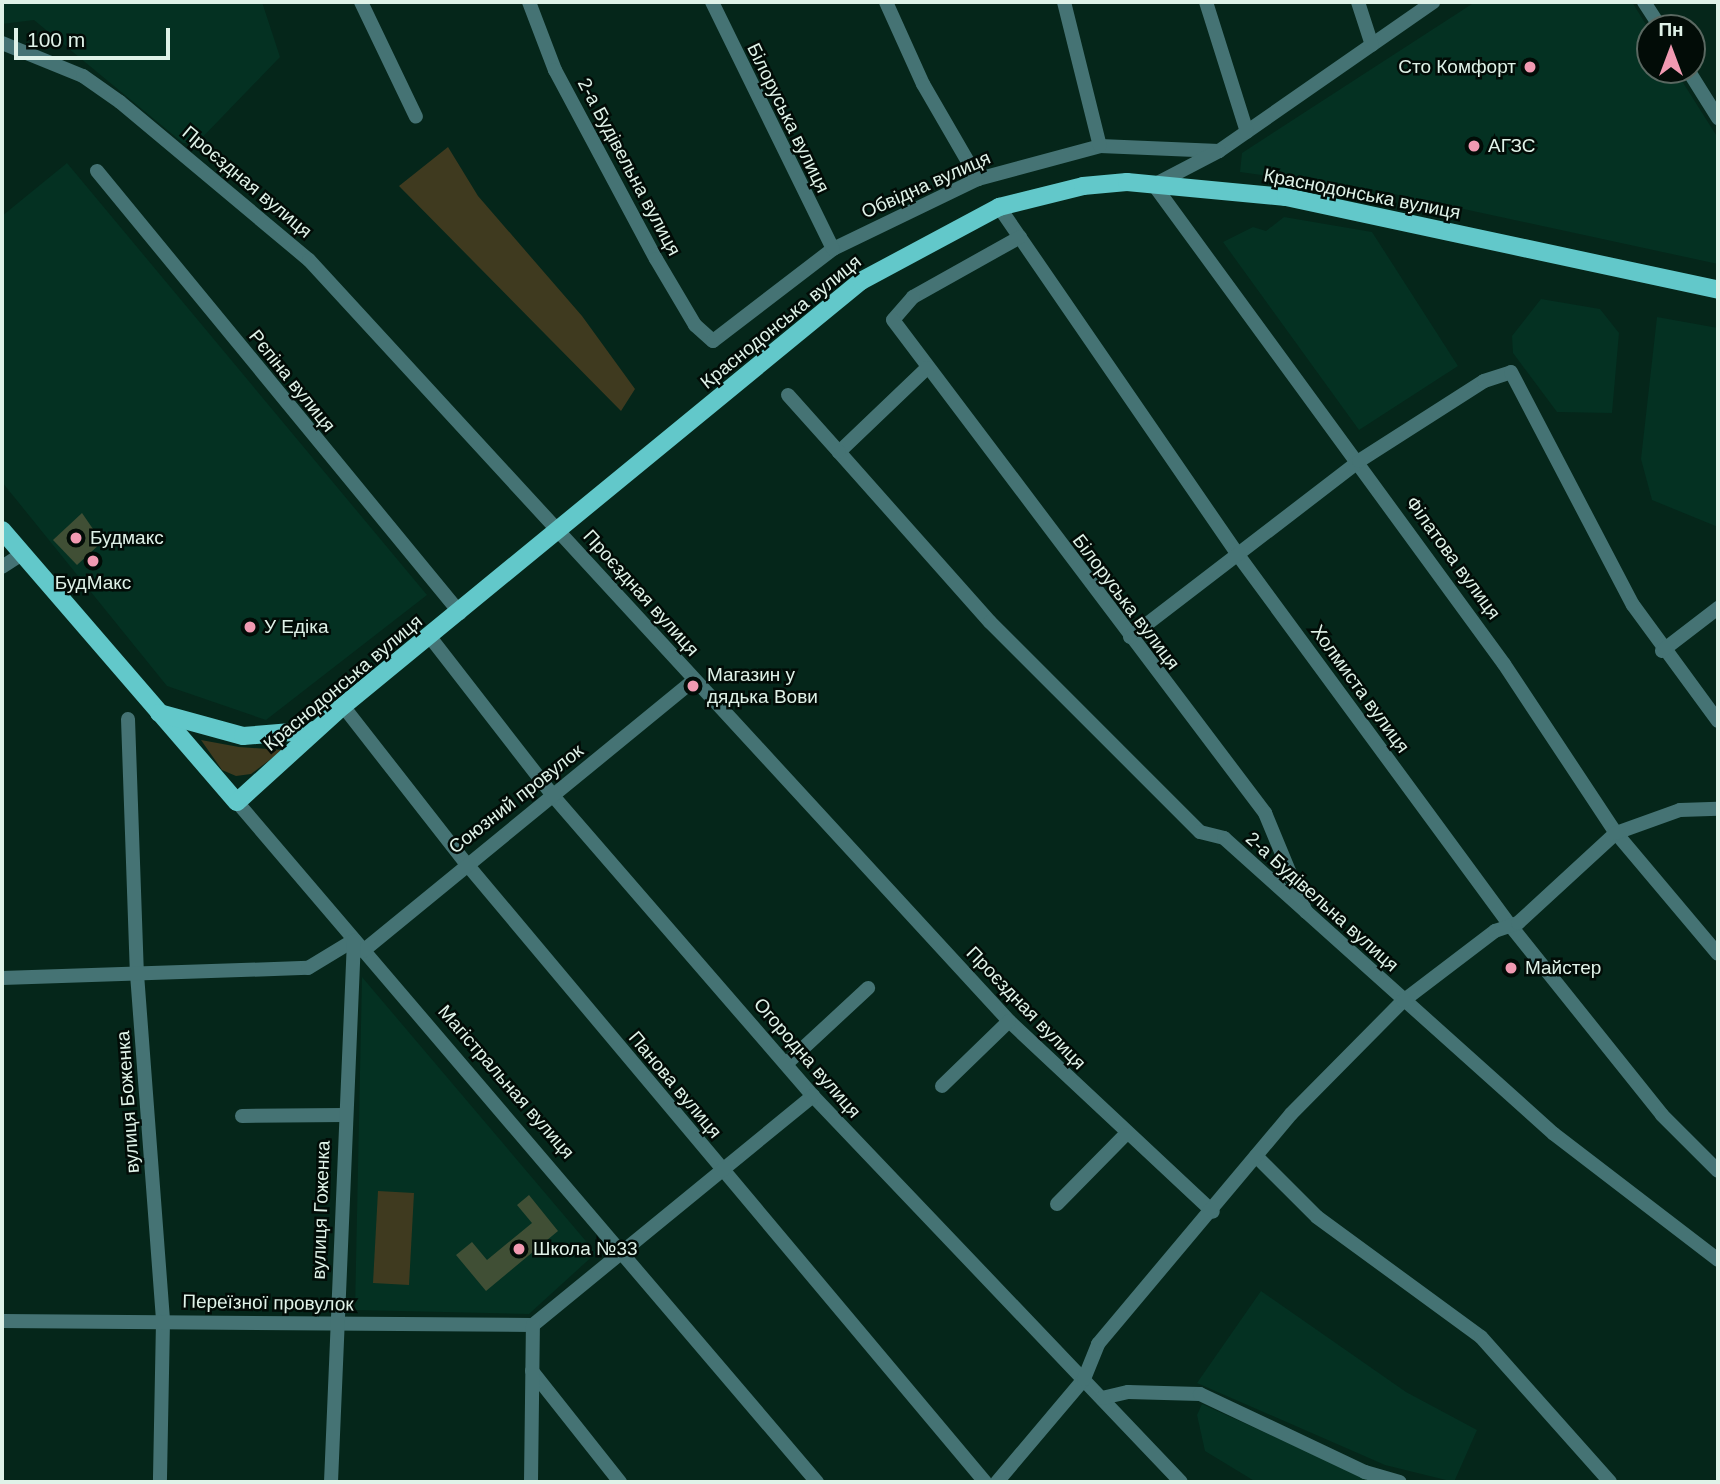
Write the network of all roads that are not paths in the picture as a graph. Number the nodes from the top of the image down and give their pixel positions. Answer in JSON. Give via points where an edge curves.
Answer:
{"nodes":[{"id":1,"x":360,"y":2,"type":"edge"},
{"id":2,"x":529,"y":2,"type":"edge"},
{"id":3,"x":712,"y":2,"type":"edge"},
{"id":4,"x":886,"y":2,"type":"edge"},
{"id":5,"x":1064,"y":2,"type":"edge"},
{"id":6,"x":1206,"y":2,"type":"edge"},
{"id":7,"x":1358,"y":2,"type":"edge"},
{"id":8,"x":1433,"y":2,"type":"edge"},
{"id":9,"x":4,"y":44,"type":"edge"},
{"id":10,"x":1372,"y":45,"type":"junction"},
{"id":11,"x":1697,"y":84,"type":"edge"},
{"id":12,"x":416,"y":117,"type":"dead end"},
{"id":13,"x":1718,"y":118,"type":"edge"},
{"id":14,"x":1247,"y":132,"type":"junction"},
{"id":15,"x":1100,"y":146,"type":"junction"},
{"id":16,"x":1219,"y":151,"type":"junction"},
{"id":17,"x":97,"y":171,"type":"dead end"},
{"id":18,"x":978,"y":179,"type":"junction"},
{"id":19,"x":1154,"y":185,"type":"junction"},
{"id":20,"x":999,"y":207,"type":"junction"},
{"id":21,"x":1020,"y":237,"type":"junction"},
{"id":22,"x":833,"y":249,"type":"junction"},
{"id":23,"x":1718,"y":290,"type":"edge"},
{"id":24,"x":713,"y":341,"type":"joint"},
{"id":25,"x":927,"y":368,"type":"junction"},
{"id":26,"x":788,"y":395,"type":"dead end"},
{"id":27,"x":839,"y":452,"type":"junction"},
{"id":28,"x":1359,"y":461,"type":"junction"},
{"id":29,"x":559,"y":529,"type":"junction"},
{"id":30,"x":2,"y":530,"type":"edge"},
{"id":31,"x":22,"y":554,"type":"junction"},
{"id":32,"x":1238,"y":555,"type":"junction"},
{"id":33,"x":2,"y":567,"type":"edge"},
{"id":34,"x":1718,"y":608,"type":"edge"},
{"id":35,"x":460,"y":613,"type":"junction"},
{"id":36,"x":430,"y":637,"type":"junction"},
{"id":37,"x":1130,"y":637,"type":"junction"},
{"id":38,"x":1662,"y":651,"type":"junction"},
{"id":39,"x":694,"y":680,"type":"junction"},
{"id":40,"x":344,"y":705,"type":"junction"},
{"id":41,"x":159,"y":713,"type":"junction"},
{"id":42,"x":128,"y":719,"type":"dead end"},
{"id":43,"x":1718,"y":721,"type":"edge"},
{"id":44,"x":317,"y":730,"type":"junction"},
{"id":45,"x":554,"y":797,"type":"junction"},
{"id":46,"x":237,"y":802,"type":"junction"},
{"id":47,"x":1718,"y":809,"type":"edge"},
{"id":48,"x":1616,"y":833,"type":"junction"},
{"id":49,"x":465,"y":862,"type":"junction"},
{"id":50,"x":1307,"y":917,"type":"junction"},
{"id":51,"x":1510,"y":925,"type":"junction"},
{"id":52,"x":359,"y":945,"type":"junction"},
{"id":53,"x":1718,"y":954,"type":"edge"},
{"id":54,"x":137,"y":974,"type":"junction"},
{"id":55,"x":2,"y":978,"type":"edge"},
{"id":56,"x":868,"y":988,"type":"dead end"},
{"id":57,"x":1403,"y":1001,"type":"junction"},
{"id":58,"x":1009,"y":1021,"type":"junction"},
{"id":59,"x":786,"y":1064,"type":"junction"},
{"id":60,"x":942,"y":1086,"type":"dead end"},
{"id":61,"x":813,"y":1096,"type":"junction"},
{"id":62,"x":344,"y":1115,"type":"junction"},
{"id":63,"x":243,"y":1116,"type":"dead end"},
{"id":64,"x":1125,"y":1135,"type":"junction"},
{"id":65,"x":1256,"y":1156,"type":"junction"},
{"id":66,"x":720,"y":1170,"type":"junction"},
{"id":67,"x":1718,"y":1171,"type":"edge"},
{"id":68,"x":1058,"y":1204,"type":"dead end"},
{"id":69,"x":1213,"y":1212,"type":"junction"},
{"id":70,"x":623,"y":1250,"type":"junction"},
{"id":71,"x":1718,"y":1260,"type":"edge"},
{"id":72,"x":2,"y":1321,"type":"edge"},
{"id":73,"x":163,"y":1321,"type":"junction"},
{"id":74,"x":337,"y":1324,"type":"junction"},
{"id":75,"x":533,"y":1325,"type":"junction"},
{"id":76,"x":532,"y":1371,"type":"junction"},
{"id":77,"x":1084,"y":1379,"type":"junction"},
{"id":78,"x":1102,"y":1398,"type":"junction"},
{"id":79,"x":160,"y":1482,"type":"edge"},
{"id":80,"x":331,"y":1482,"type":"edge"},
{"id":81,"x":531,"y":1482,"type":"edge"},
{"id":82,"x":620,"y":1482,"type":"edge"},
{"id":83,"x":817,"y":1482,"type":"edge"},
{"id":84,"x":985,"y":1482,"type":"edge"},
{"id":85,"x":997,"y":1482,"type":"edge"},
{"id":86,"x":1181,"y":1482,"type":"edge"},
{"id":87,"x":1400,"y":1482,"type":"edge"},
{"id":88,"x":1610,"y":1482,"type":"edge"}],
"edges":[{"from":1,"to":12,"type":"street"},
{"from":2,"to":24,"type":"street","name":"2-а Будівельна вулиця","via":[[555,70],[656,259],[695,325]]},
{"from":3,"to":22,"type":"street","name":"Білоруська вулиця"},
{"from":4,"to":18,"type":"street","via":[[923,84]]},
{"from":5,"to":15,"type":"street"},
{"from":6,"to":14,"type":"street"},
{"from":7,"to":10,"type":"street"},
{"from":8,"to":10,"type":"street"},
{"from":9,"to":29,"type":"street","name":"Проєздная вулиця","via":[[83,76],[120,102],[309,260]]},
{"from":10,"to":14,"type":"street"},
{"from":11,"to":13,"type":"street"},
{"from":14,"to":16,"type":"street"},
{"from":15,"to":16,"type":"street","name":"Обвідна вулиця"},
{"from":15,"to":18,"type":"street","name":"Обвідна вулиця"},
{"from":16,"to":19,"type":"street"},
{"from":17,"to":35,"type":"street","name":"Рєпіна вулиця"},
{"from":18,"to":22,"type":"street","name":"Обвідна вулиця"},
{"from":19,"to":20,"type":"main road","name":"Краснодонська вулиця","via":[[1083,186]]},
{"from":19,"to":23,"type":"main road","name":"Краснодонська вулиця","via":[[1286,197]]},
{"from":19,"to":28,"type":"street","name":"Філатова вулиця"},
{"from":20,"to":21,"type":"street","name":"Холмиста вулиця"},
{"from":20,"to":29,"type":"main road","name":"Краснодонська вулиця","via":[[861,281]]},
{"from":21,"to":25,"type":"street","name":"Білоруська вулиця","via":[[913,297],[893,320]]},
{"from":21,"to":32,"type":"street","name":"Холмиста вулиця"},
{"from":22,"to":24,"type":"street","name":"Обвідна вулиця"},
{"from":25,"to":27,"type":"street"},
{"from":25,"to":37,"type":"street","name":"Білоруська вулиця"},
{"from":26,"to":27,"type":"street","name":"2-а Будівельна вулиця"},
{"from":27,"to":50,"type":"street","name":"2-а Будівельна вулиця","via":[[990,622],[1200,832],[1224,838]]},
{"from":28,"to":32,"type":"street"},
{"from":28,"to":38,"type":"street","via":[[1484,382],[1511,372]]},
{"from":28,"to":48,"type":"street","name":"Філатова вулиця"},
{"from":29,"to":35,"type":"main road","name":"Краснодонська вулиця"},
{"from":29,"to":39,"type":"street","name":"Проєздная вулиця"},
{"from":30,"to":31,"type":"main road"},
{"from":31,"to":33,"type":"street"},
{"from":31,"to":41,"type":"main road","name":"Магістральная вулиця"},
{"from":32,"to":37,"type":"street"},
{"from":32,"to":51,"type":"street","name":"Холмиста вулиця"},
{"from":34,"to":38,"type":"street"},
{"from":35,"to":36,"type":"main road","name":"Краснодонська вулиця"},
{"from":36,"to":40,"type":"main road","name":"Краснодонська вулиця"},
{"from":36,"to":45,"type":"street","name":"Огородна вулиця"},
{"from":37,"to":50,"type":"street","name":"Білоруська вулиця","via":[[1265,813]]},
{"from":38,"to":43,"type":"street"},
{"from":39,"to":45,"type":"street","name":"Союзний провулок"},
{"from":39,"to":58,"type":"street","name":"Проєздная вулиця"},
{"from":40,"to":44,"type":"main road","name":"Краснодонська вулиця"},
{"from":40,"to":49,"type":"street","name":"Панова вулиця"},
{"from":41,"to":44,"type":"main road","via":[[243,736]]},
{"from":41,"to":46,"type":"main road","name":"Магістральная вулиця"},
{"from":42,"to":54,"type":"street","name":"вулиця Боженка"},
{"from":44,"to":46,"type":"main road","name":"Краснодонська вулиця"},
{"from":45,"to":49,"type":"street","name":"Союзний провулок"},
{"from":45,"to":59,"type":"street","name":"Огородна вулиця"},
{"from":46,"to":52,"type":"street","name":"Магістральная вулиця"},
{"from":47,"to":48,"type":"street","via":[[1680,810]]},
{"from":48,"to":51,"type":"street"},
{"from":48,"to":53,"type":"street","name":"Філатова вулиця"},
{"from":49,"to":52,"type":"street","name":"Союзний провулок"},
{"from":49,"to":66,"type":"street","name":"Панова вулиця"},
{"from":50,"to":57,"type":"street","name":"2-а Будівельна вулиця"},
{"from":51,"to":57,"type":"street"},
{"from":51,"to":67,"type":"street","name":"Холмиста вулиця","via":[[1662,1115]]},
{"from":52,"to":54,"type":"street","name":"Союзний провулок","via":[[307,968]]},
{"from":52,"to":62,"type":"street","name":"вулиця Гоженка"},
{"from":52,"to":70,"type":"street","name":"Магістральная вулиця"},
{"from":54,"to":55,"type":"street","name":"Союзний провулок"},
{"from":54,"to":73,"type":"street","name":"вулиця Боженка"},
{"from":56,"to":59,"type":"street"},
{"from":57,"to":65,"type":"street"},
{"from":57,"to":71,"type":"street","name":"2-а Будівельна вулиця","via":[[1554,1134]]},
{"from":58,"to":60,"type":"street"},
{"from":58,"to":64,"type":"street","name":"Проєздная вулиця"},
{"from":59,"to":61,"type":"street","name":"Огородна вулиця"},
{"from":61,"to":66,"type":"street"},
{"from":61,"to":77,"type":"street","name":"Огородна вулиця"},
{"from":62,"to":63,"type":"street"},
{"from":62,"to":74,"type":"street","name":"вулиця Гоженка"},
{"from":64,"to":68,"type":"street"},
{"from":64,"to":69,"type":"street","name":"Проєздная вулиця"},
{"from":65,"to":69,"type":"street"},
{"from":65,"to":88,"type":"street","via":[[1317,1217],[1481,1337]]},
{"from":66,"to":70,"type":"street"},
{"from":66,"to":84,"type":"street","name":"Панова вулиця"},
{"from":69,"to":77,"type":"street","via":[[1098,1344]]},
{"from":70,"to":75,"type":"street"},
{"from":70,"to":83,"type":"street","name":"Магістральная вулиця"},
{"from":72,"to":73,"type":"street","name":"Переїзної провулок"},
{"from":73,"to":74,"type":"street","name":"Переїзної провулок"},
{"from":73,"to":79,"type":"street","name":"вулиця Боженка"},
{"from":74,"to":75,"type":"street","name":"Переїзної провулок"},
{"from":74,"to":80,"type":"street","name":"вулиця Гоженка"},
{"from":75,"to":76,"type":"street"},
{"from":76,"to":81,"type":"street"},
{"from":76,"to":82,"type":"street"},
{"from":77,"to":78,"type":"street","name":"Огородна вулиця"},
{"from":77,"to":85,"type":"street"},
{"from":78,"to":86,"type":"street","name":"Огородна вулиця"},
{"from":78,"to":87,"type":"street","via":[[1128,1391],[1200,1394],[1364,1472]]}]}
